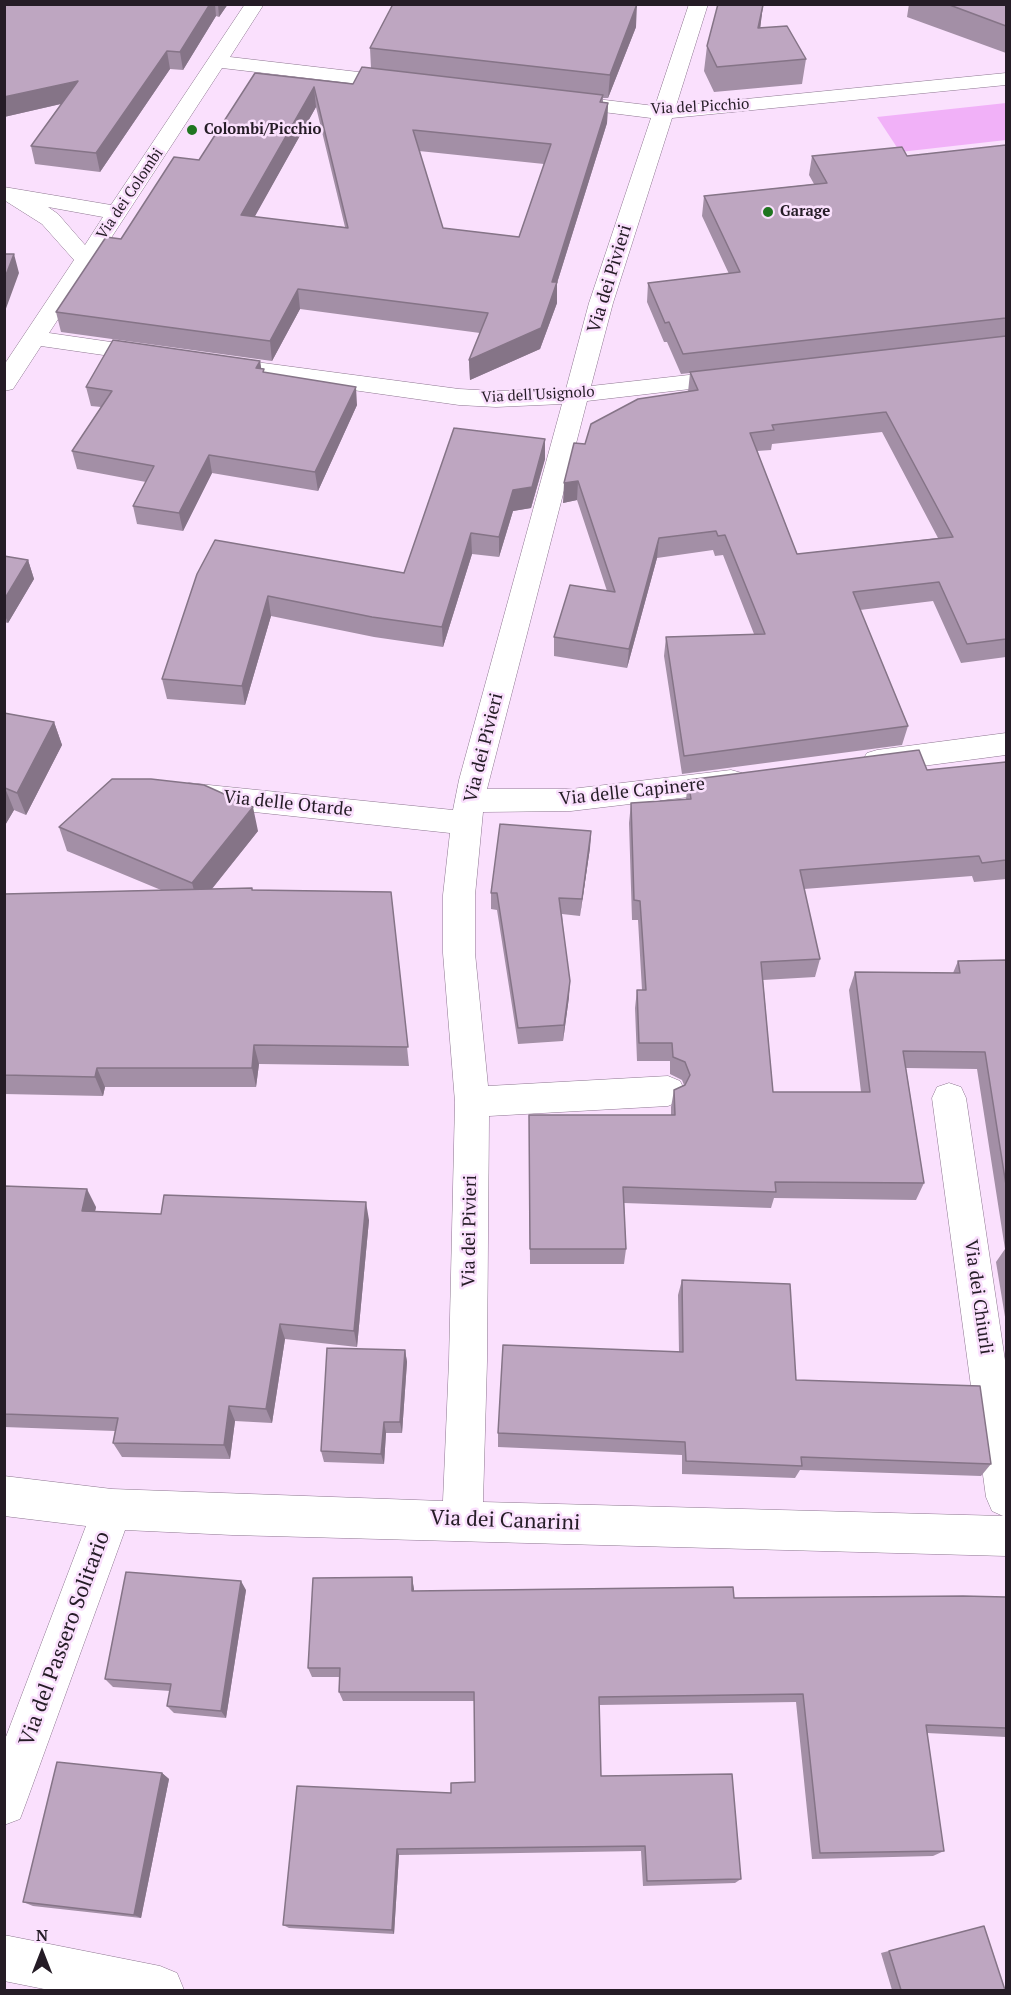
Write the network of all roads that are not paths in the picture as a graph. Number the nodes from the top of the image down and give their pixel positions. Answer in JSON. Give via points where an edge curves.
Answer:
{"nodes":[{"id":1,"x":255,"y":4,"type":"edge"},
{"id":2,"x":699,"y":4,"type":"edge"},
{"id":3,"x":218,"y":62,"type":"junction"},
{"id":4,"x":1006,"y":79,"type":"edge"},
{"id":5,"x":416,"y":84,"type":"edge"},
{"id":6,"x":545,"y":99,"type":"edge"},
{"id":7,"x":663,"y":113,"type":"junction"},
{"id":8,"x":4,"y":193,"type":"edge"},
{"id":9,"x":117,"y":213,"type":"junction"},
{"id":10,"x":86,"y":260,"type":"junction"},
{"id":11,"x":35,"y":338,"type":"junction"},
{"id":12,"x":751,"y":375,"type":"edge"},
{"id":13,"x":4,"y":384,"type":"edge"},
{"id":14,"x":577,"y":395,"type":"junction"},
{"id":15,"x":1006,"y":744,"type":"edge"},
{"id":16,"x":854,"y":764,"type":"edge"},
{"id":17,"x":759,"y":777,"type":"edge"},
{"id":18,"x":157,"y":790,"type":"edge"},
{"id":19,"x":468,"y":812,"type":"junction"},
{"id":20,"x":668,"y":1091,"type":"dead end"},
{"id":21,"x":949,"y":1098,"type":"dead end"},
{"id":22,"x":472,"y":1102,"type":"junction"},
{"id":23,"x":4,"y":1496,"type":"edge"},
{"id":24,"x":1006,"y":1497,"type":"edge"},
{"id":25,"x":112,"y":1509,"type":"junction"},
{"id":26,"x":462,"y":1520,"type":"junction"},
{"id":27,"x":1006,"y":1536,"type":"edge"},
{"id":28,"x":4,"y":1803,"type":"edge"},
{"id":29,"x":4,"y":1958,"type":"edge"},
{"id":30,"x":160,"y":1990,"type":"edge"}],
"edges":[{"from":1,"to":3,"type":"street","name":"Via dei Colombi"},
{"from":2,"to":7,"type":"street","name":"Via dei Pivieri"},
{"from":3,"to":5,"type":"street"},
{"from":3,"to":9,"type":"street","name":"Via dei Colombi"},
{"from":4,"to":7,"type":"street","name":"Via del Picchio"},
{"from":6,"to":7,"type":"street","name":"Via del Picchio"},
{"from":7,"to":14,"type":"street","name":"Via dei Pivieri","via":[[601,303]]},
{"from":8,"to":9,"type":"street"},
{"from":8,"to":10,"type":"street","via":[[43,214]]},
{"from":9,"to":10,"type":"street","name":"Via dei Colombi"},
{"from":10,"to":11,"type":"street","name":"Via dei Colombi"},
{"from":11,"to":13,"type":"street","name":"Via dei Colombi"},
{"from":11,"to":14,"type":"street","name":"Via dell'Usignolo","via":[[459,397]]},
{"from":12,"to":14,"type":"street","name":"Via dell'Usignolo"},
{"from":14,"to":19,"type":"street","name":"Via dei Pivieri"},
{"from":15,"to":16,"type":"street"},
{"from":17,"to":19,"type":"street","name":"Via delle Capinere"},
{"from":18,"to":19,"type":"street","name":"Via delle Otarde"},
{"from":19,"to":22,"type":"street","name":"Via dei Pivieri","via":[[459,895],[459,953]]},
{"from":20,"to":22,"type":"street"},
{"from":21,"to":24,"type":"street","name":"Via dei Chiurli"},
{"from":22,"to":26,"type":"street","name":"Via dei Pivieri"},
{"from":23,"to":25,"type":"street","name":"Via dei Canarini"},
{"from":25,"to":26,"type":"street","name":"Via dei Canarini"},
{"from":25,"to":28,"type":"street","name":"Via del Passero Solitario"},
{"from":26,"to":27,"type":"street","name":"Via dei Canarini"},
{"from":29,"to":30,"type":"street"}]}
